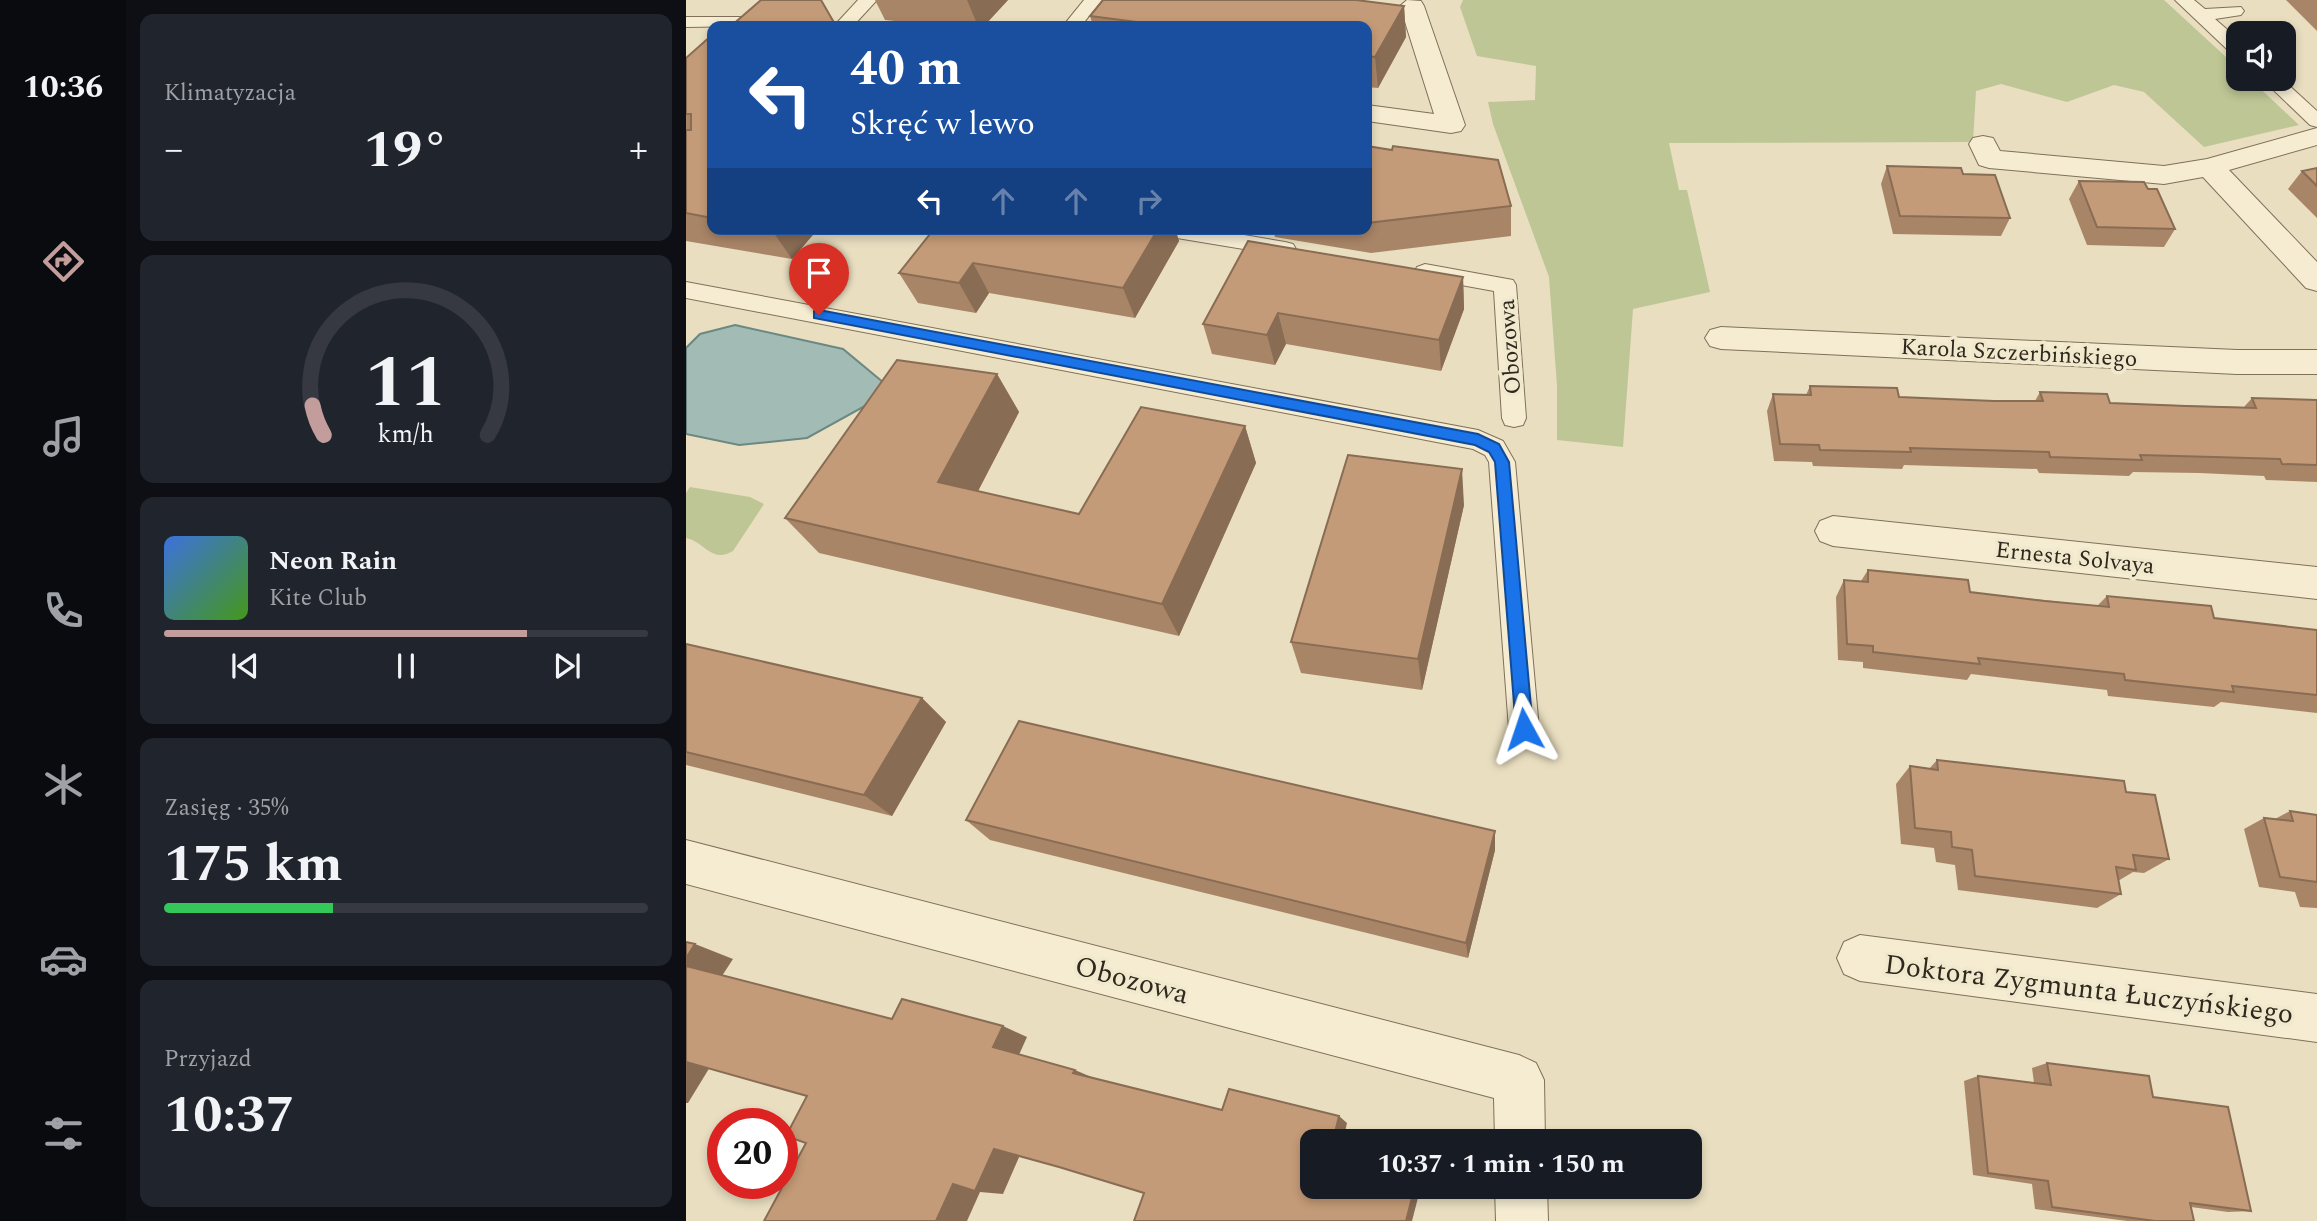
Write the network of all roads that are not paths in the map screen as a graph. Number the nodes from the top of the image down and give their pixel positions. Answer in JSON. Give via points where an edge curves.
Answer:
{"nodes":[{"id":1,"x":867,"y":0,"type":"edge"},
{"id":2,"x":1093,"y":0,"type":"edge"},
{"id":3,"x":2184,"y":0,"type":"edge"},
{"id":4,"x":1412,"y":6,"type":"dead end"},
{"id":5,"x":2235,"y":11,"type":"dead end"},
{"id":6,"x":2200,"y":15,"type":"junction"},
{"id":7,"x":752,"y":20,"type":"edge"},
{"id":8,"x":707,"y":21,"type":"edge"},
{"id":9,"x":719,"y":21,"type":"edge"},
{"id":10,"x":848,"y":21,"type":"edge"},
{"id":11,"x":1076,"y":21,"type":"edge"},
{"id":12,"x":686,"y":22,"type":"edge"},
{"id":13,"x":2226,"y":39,"type":"edge"},
{"id":14,"x":2284,"y":91,"type":"edge"},
{"id":15,"x":1372,"y":114,"type":"edge"},
{"id":16,"x":2317,"y":121,"type":"edge"},
{"id":17,"x":2317,"y":136,"type":"edge"},
{"id":18,"x":1983,"y":144,"type":"dead end"},
{"id":19,"x":2210,"y":167,"type":"junction"},
{"id":20,"x":1200,"y":235,"type":"edge"},
{"id":21,"x":1301,"y":252,"type":"edge"},
{"id":22,"x":1410,"y":270,"type":"edge"},
{"id":23,"x":2317,"y":281,"type":"edge"},
{"id":24,"x":686,"y":290,"type":"edge"},
{"id":25,"x":1721,"y":338,"type":"dead end"},
{"id":26,"x":2317,"y":362,"type":"edge"},
{"id":27,"x":1514,"y":418,"type":"dead end"},
{"id":28,"x":1833,"y":531,"type":"dead end"},
{"id":29,"x":2317,"y":583,"type":"edge"},
{"id":30,"x":1524,"y":729,"type":"dead end"},
{"id":31,"x":686,"y":862,"type":"edge"},
{"id":32,"x":1860,"y":958,"type":"dead end"},
{"id":33,"x":2317,"y":1018,"type":"edge"},
{"id":34,"x":1520,"y":1129,"type":"edge"},
{"id":35,"x":1521,"y":1199,"type":"edge"},
{"id":36,"x":1522,"y":1221,"type":"edge"}],
"edges":[{"from":1,"to":10,"type":"lane"},
{"from":2,"to":11,"type":"lane"},
{"from":3,"to":6,"type":"lane"},
{"from":4,"to":15,"type":"street","via":[[1451,125]]},
{"from":5,"to":6,"type":"lane"},
{"from":6,"to":13,"type":"lane"},
{"from":7,"to":9,"type":"lane"},
{"from":8,"to":12,"type":"lane"},
{"from":14,"to":16,"type":"lane"},
{"from":17,"to":19,"type":"street"},
{"from":18,"to":19,"type":"street","via":[[1989,159],[2164,175]]},
{"from":19,"to":23,"type":"street"},
{"from":20,"to":21,"type":"lane"},
{"from":22,"to":27,"type":"lane","name":"Obozowa","via":[[1505,285]]},
{"from":24,"to":30,"type":"lane","via":[[1478,440],[1494,448],[1502,462]]},
{"from":25,"to":26,"type":"street","name":"Karola Szczerbińskiego"},
{"from":28,"to":29,"type":"street","name":"Ernesta Solvaya"},
{"from":31,"to":34,"type":"street","name":"Obozowa","via":[[1519,1080]]},
{"from":32,"to":33,"type":"street","name":"Doktora Zygmunta Łuczyńskiego"},
{"from":35,"to":36,"type":"street"}]}
